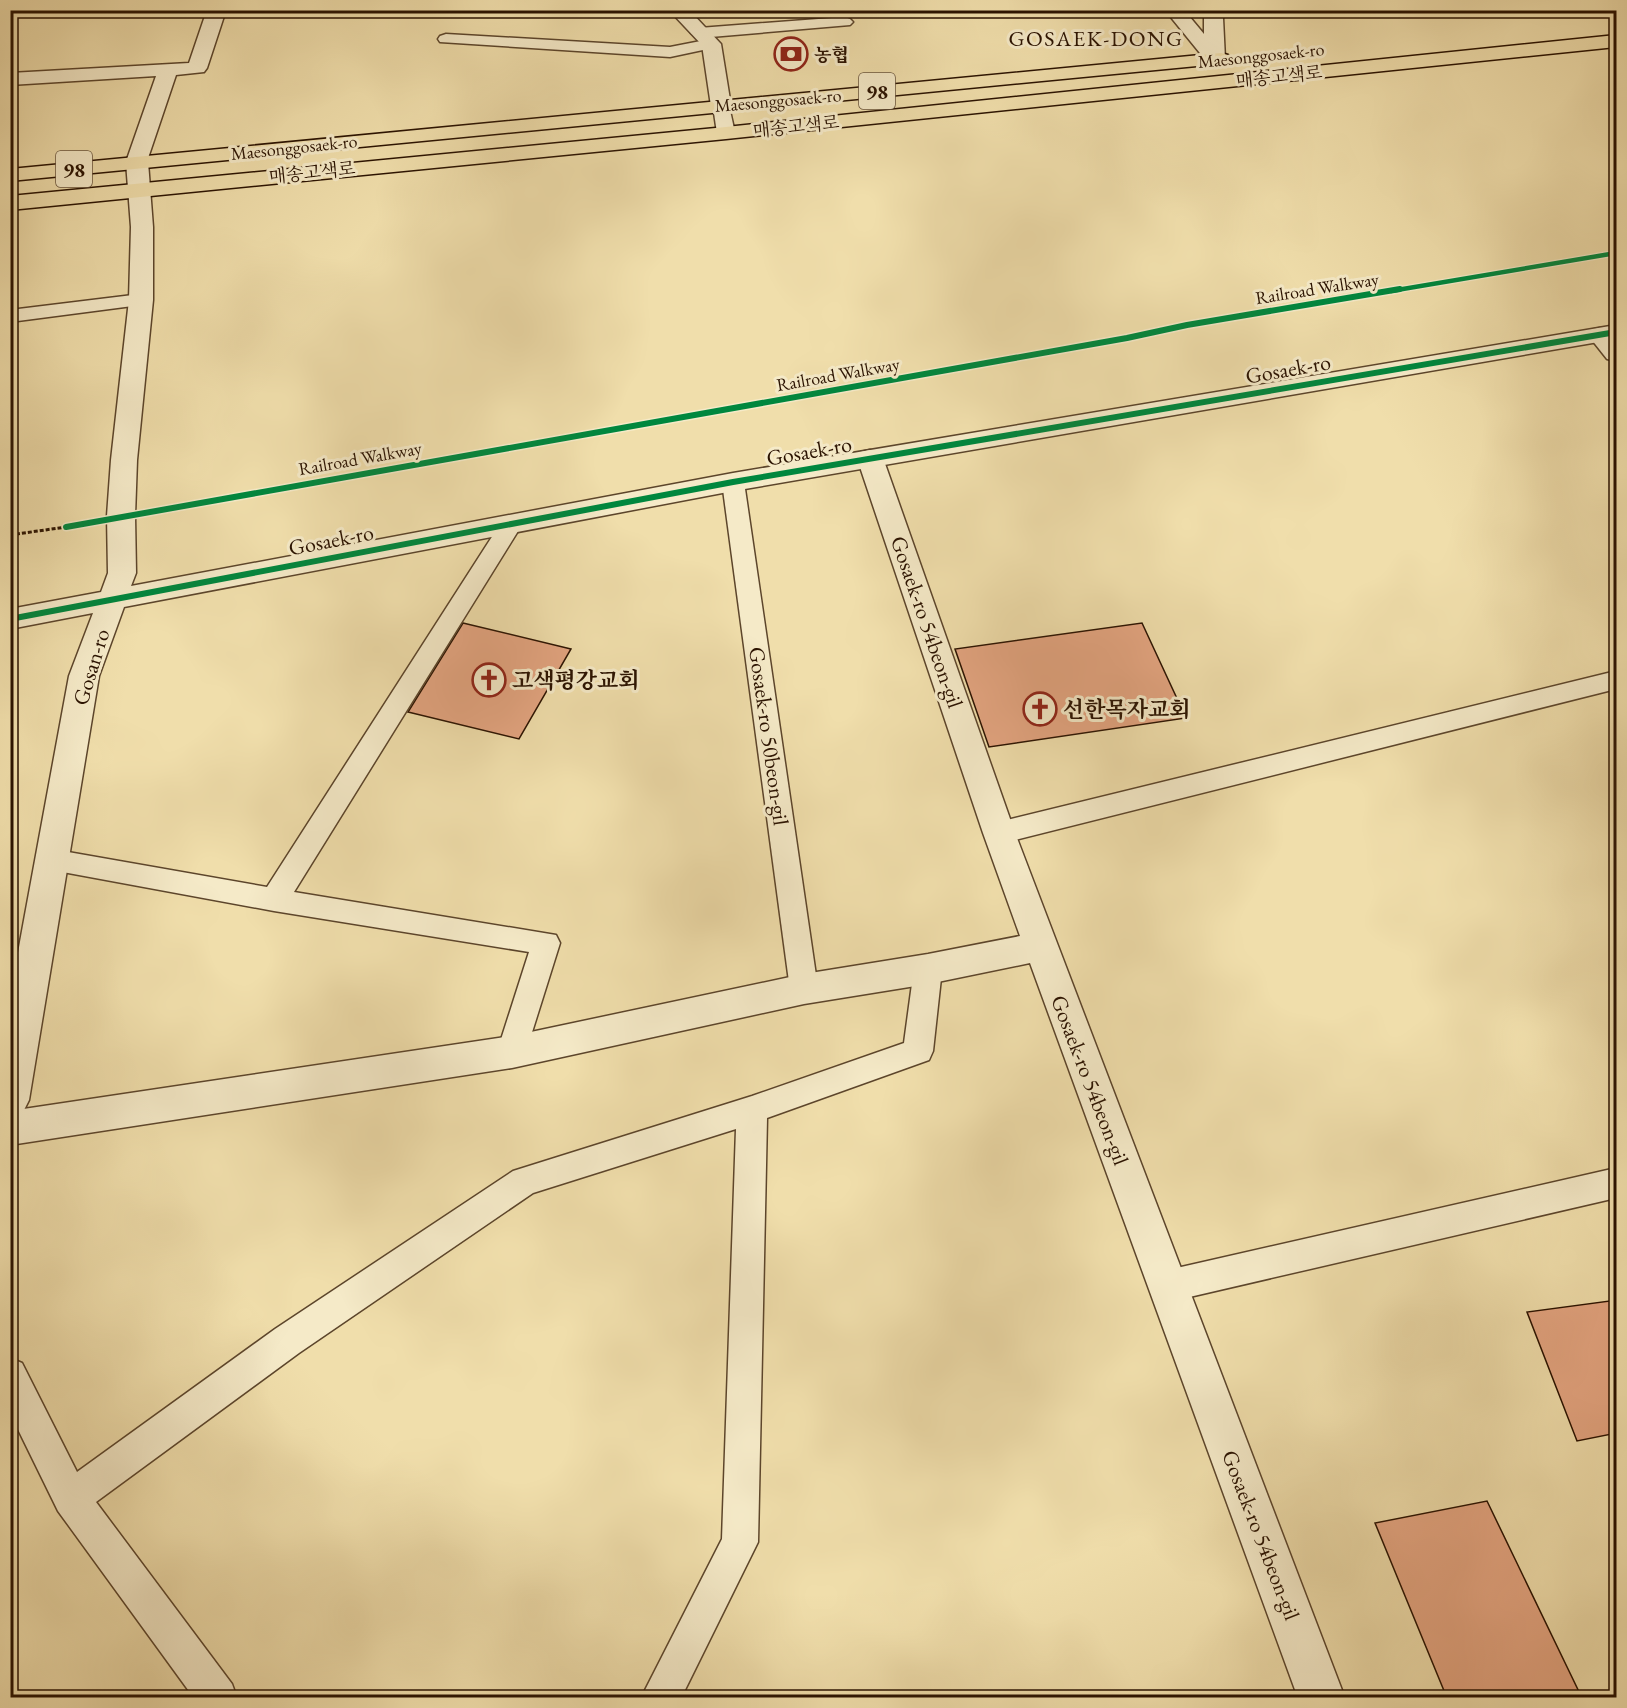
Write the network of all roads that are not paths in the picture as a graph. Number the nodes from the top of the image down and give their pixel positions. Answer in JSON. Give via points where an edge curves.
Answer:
{"nodes":[{"id":1,"x":216,"y":10,"type":"edge"},
{"id":2,"x":678,"y":10,"type":"edge"},
{"id":3,"x":1174,"y":10,"type":"edge"},
{"id":4,"x":1223,"y":10,"type":"edge"},
{"id":5,"x":845,"y":22,"type":"dead end"},
{"id":6,"x":446,"y":39,"type":"dead end"},
{"id":7,"x":705,"y":39,"type":"junction"},
{"id":8,"x":1617,"y":41,"type":"edge"},
{"id":9,"x":1239,"y":57,"type":"dead end"},
{"id":10,"x":1215,"y":59,"type":"junction"},
{"id":11,"x":168,"y":70,"type":"junction"},
{"id":12,"x":10,"y":79,"type":"edge"},
{"id":13,"x":721,"y":106,"type":"junction"},
{"id":14,"x":726,"y":133,"type":"junction"},
{"id":15,"x":137,"y":162,"type":"junction"},
{"id":16,"x":10,"y":175,"type":"edge"},
{"id":17,"x":139,"y":190,"type":"junction"},
{"id":18,"x":10,"y":203,"type":"edge"},
{"id":19,"x":141,"y":300,"type":"junction"},
{"id":20,"x":10,"y":316,"type":"edge"},
{"id":21,"x":1611,"y":340,"type":"edge"},
{"id":22,"x":870,"y":458,"type":"junction"},
{"id":23,"x":733,"y":482,"type":"junction"},
{"id":24,"x":513,"y":523,"type":"junction"},
{"id":25,"x":113,"y":600,"type":"junction"},
{"id":26,"x":10,"y":619,"type":"edge"},
{"id":27,"x":1617,"y":680,"type":"edge"},
{"id":28,"x":999,"y":832,"type":"junction"},
{"id":29,"x":51,"y":860,"type":"junction"},
{"id":30,"x":274,"y":900,"type":"junction"},
{"id":31,"x":1040,"y":946,"type":"junction"},
{"id":32,"x":928,"y":969,"type":"junction"},
{"id":33,"x":804,"y":989,"type":"junction"},
{"id":34,"x":512,"y":1052,"type":"junction"},
{"id":35,"x":10,"y":1100,"type":"edge"},
{"id":36,"x":752,"y":1110,"type":"junction"},
{"id":37,"x":10,"y":1128,"type":"edge"},
{"id":38,"x":1617,"y":1183,"type":"edge"},
{"id":39,"x":1168,"y":1286,"type":"junction"},
{"id":40,"x":10,"y":1375,"type":"edge"},
{"id":41,"x":71,"y":1498,"type":"junction"},
{"id":42,"x":218,"y":1698,"type":"edge"},
{"id":43,"x":660,"y":1698,"type":"edge"},
{"id":44,"x":1322,"y":1698,"type":"edge"}],
"edges":[{"from":1,"to":11,"type":"street","via":[[197,68]]},
{"from":2,"to":7,"type":"street"},
{"from":3,"to":10,"type":"street"},
{"from":4,"to":10,"type":"street","via":[[1213,16]]},
{"from":5,"to":7,"type":"lane"},
{"from":6,"to":7,"type":"lane","via":[[670,52]]},
{"from":7,"to":13,"type":"street"},
{"from":8,"to":14,"type":"main road","name":"매송고색로"},
{"from":9,"to":10,"type":"main road","name":"Maesonggosaek-ro","number":"98"},
{"from":10,"to":13,"type":"main road","name":"Maesonggosaek-ro","number":"98"},
{"from":11,"to":12,"type":"street"},
{"from":11,"to":15,"type":"street"},
{"from":13,"to":14,"type":"lane"},
{"from":13,"to":15,"type":"main road","name":"Maesonggosaek-ro","number":"98"},
{"from":14,"to":17,"type":"main road","name":"매송고색로"},
{"from":15,"to":16,"type":"main road","name":"Maesonggosaek-ro","number":"98"},
{"from":15,"to":17,"type":"street","name":"Gosan-ro"},
{"from":17,"to":18,"type":"main road","name":"매송고색로"},
{"from":17,"to":19,"type":"street","name":"Gosan-ro"},
{"from":19,"to":20,"type":"lane"},
{"from":19,"to":25,"type":"street","name":"Gosan-ro","via":[[124,460],[122,573]]},
{"from":21,"to":22,"type":"street","name":"Gosaek-ro"},
{"from":22,"to":23,"type":"street","name":"Gosaek-ro"},
{"from":22,"to":28,"type":"street","name":"Gosaek-ro 54beon-gil"},
{"from":23,"to":24,"type":"street","name":"Gosaek-ro"},
{"from":23,"to":33,"type":"lane","name":"Gosaek-ro 50beon-gil"},
{"from":24,"to":25,"type":"street","name":"Gosaek-ro"},
{"from":24,"to":30,"type":"lane"},
{"from":25,"to":26,"type":"street","name":"Gosaek-ro"},
{"from":25,"to":29,"type":"street","name":"Gosan-ro","via":[[84,676]]},
{"from":27,"to":28,"type":"lane"},
{"from":28,"to":31,"type":"street","name":"Gosaek-ro 54beon-gil"},
{"from":29,"to":30,"type":"lane"},
{"from":29,"to":35,"type":"street","name":"Gosan-ro"},
{"from":30,"to":34,"type":"lane","via":[[546,943]]},
{"from":31,"to":32,"type":"street"},
{"from":31,"to":39,"type":"street","name":"Gosaek-ro 54beon-gil"},
{"from":32,"to":33,"type":"street"},
{"from":32,"to":36,"type":"lane","via":[[918,1051]]},
{"from":33,"to":34,"type":"street"},
{"from":34,"to":37,"type":"street"},
{"from":36,"to":41,"type":"lane","via":[[524,1181],[287,1341]]},
{"from":36,"to":43,"type":"lane","via":[[740,1542]]},
{"from":38,"to":39,"type":"lane"},
{"from":39,"to":44,"type":"street","name":"Gosaek-ro 54beon-gil"},
{"from":40,"to":41,"type":"lane"},
{"from":41,"to":42,"type":"lane"}]}
